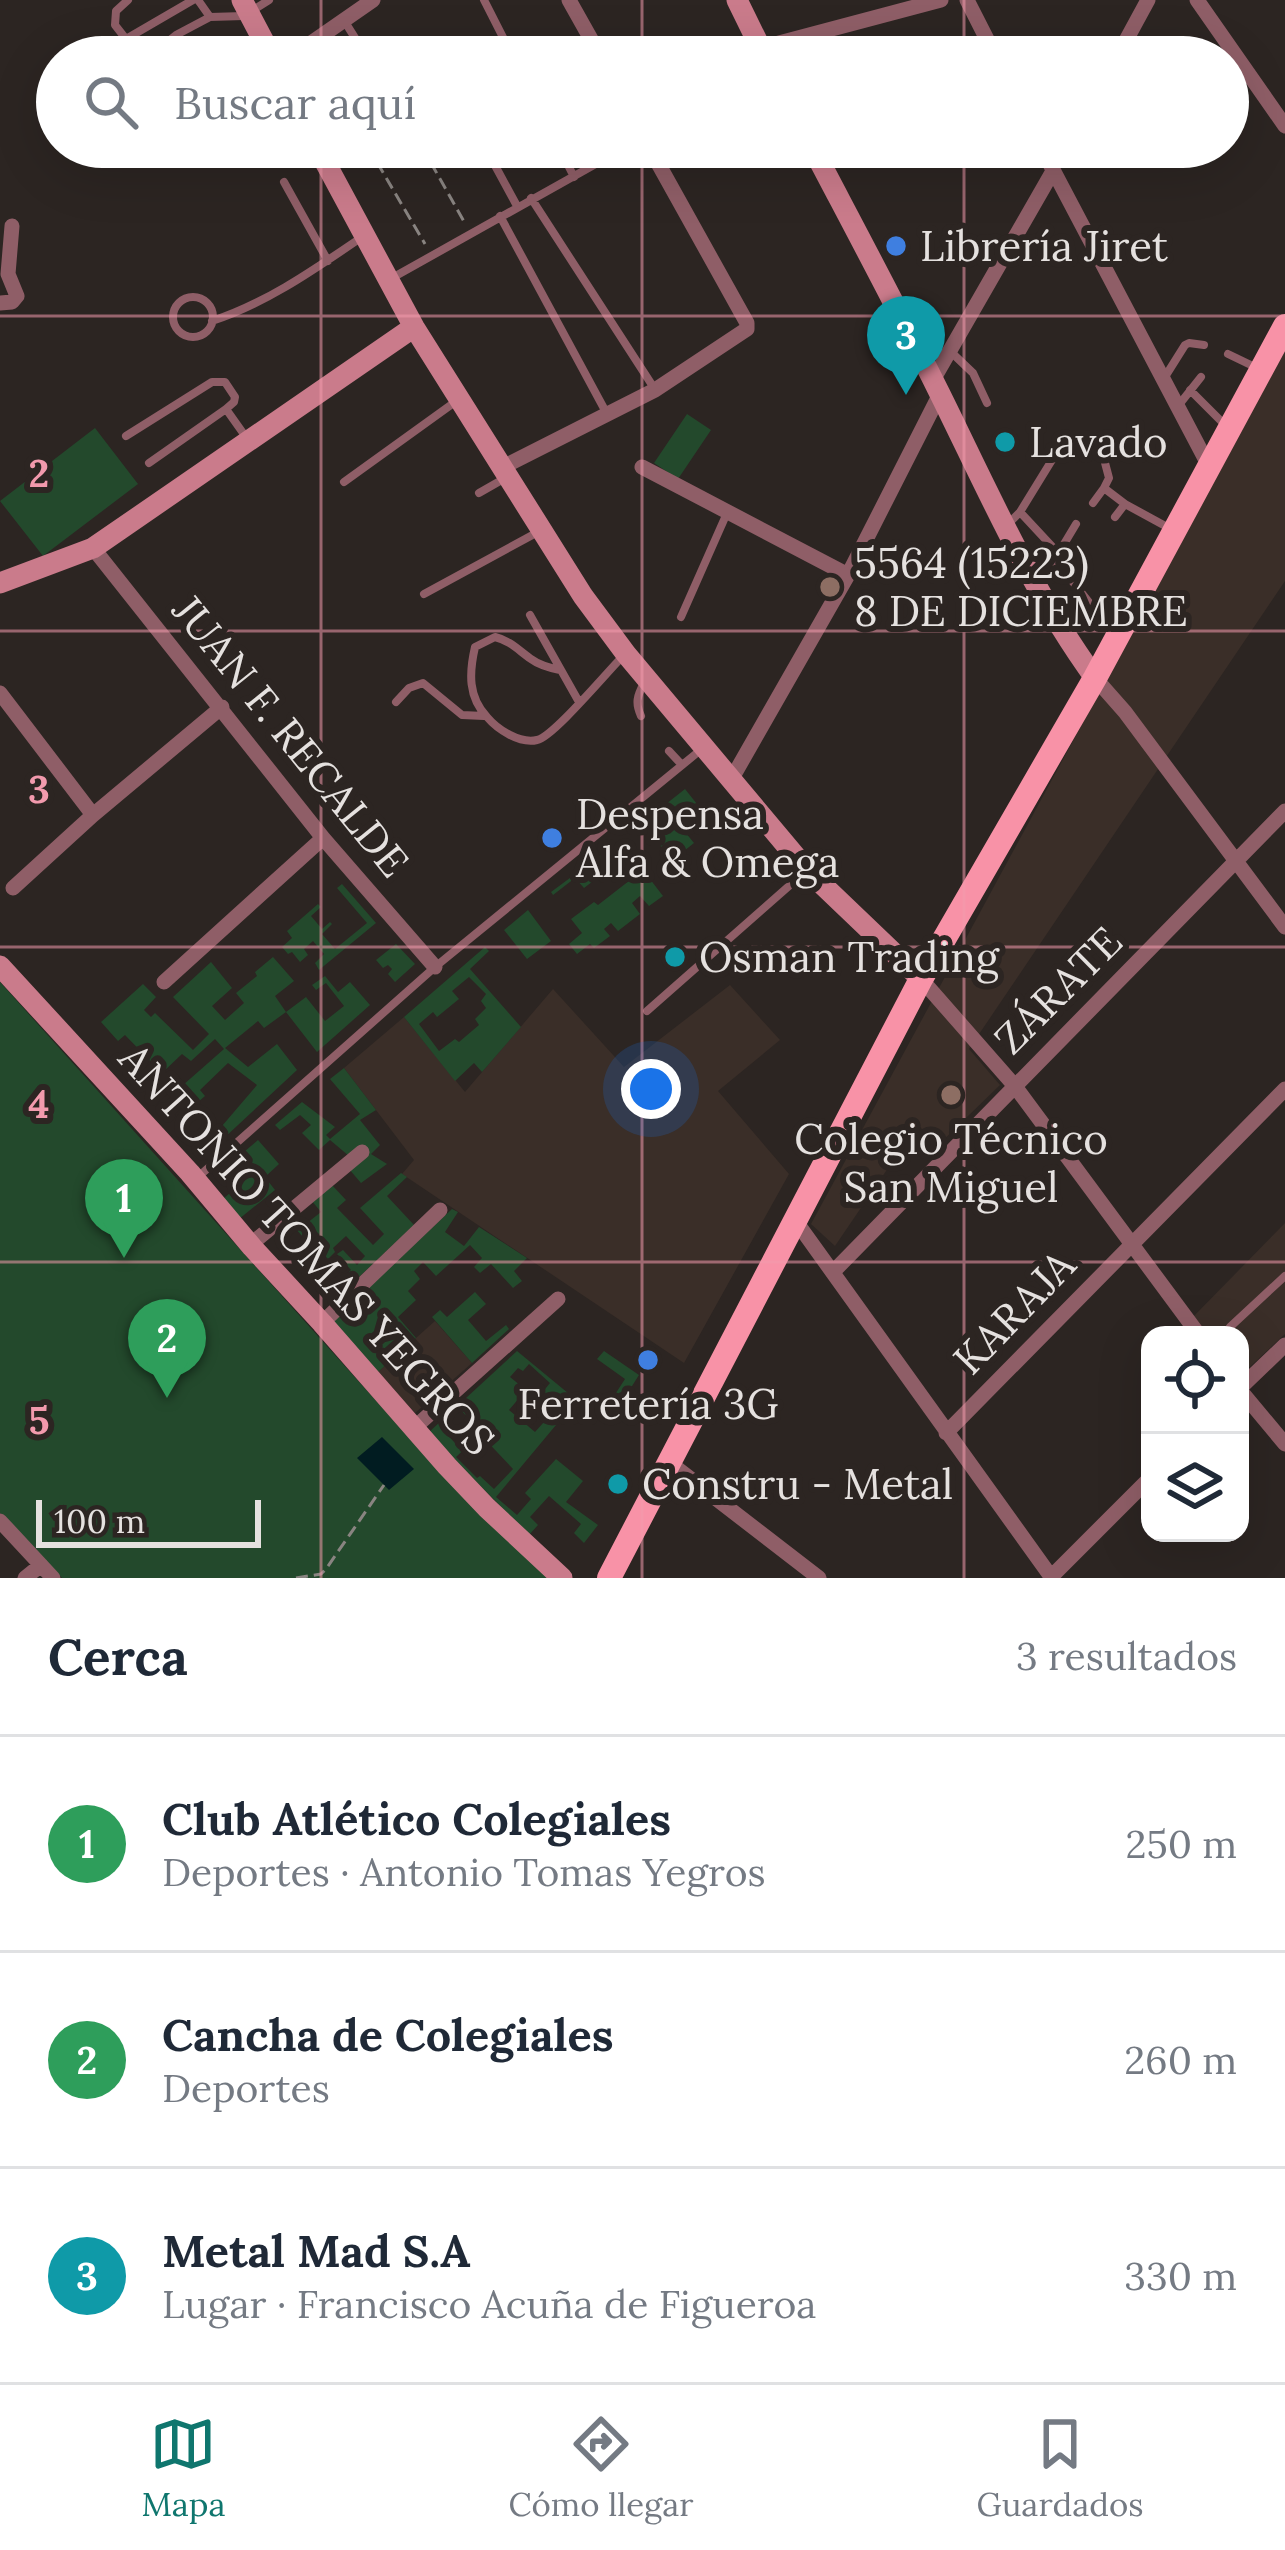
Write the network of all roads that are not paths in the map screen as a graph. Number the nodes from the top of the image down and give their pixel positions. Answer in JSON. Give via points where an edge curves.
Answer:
{"nodes":[{"id":1,"x":128,"y":0,"type":"edge"},
{"id":2,"x":195,"y":0,"type":"edge"},
{"id":3,"x":374,"y":0,"type":"edge"},
{"id":4,"x":484,"y":0,"type":"edge"},
{"id":5,"x":569,"y":0,"type":"edge"},
{"id":6,"x":737,"y":0,"type":"edge"},
{"id":7,"x":941,"y":0,"type":"edge"},
{"id":8,"x":967,"y":0,"type":"edge"},
{"id":9,"x":1148,"y":0,"type":"edge"},
{"id":10,"x":1197,"y":0,"type":"edge"},
{"id":11,"x":253,"y":7,"type":"edge"},
{"id":12,"x":210,"y":17,"type":"junction"},
{"id":13,"x":344,"y":21,"type":"junction"},
{"id":14,"x":124,"y":36,"type":"edge"},
{"id":15,"x":131,"y":36,"type":"edge"},
{"id":16,"x":175,"y":36,"type":"edge"},
{"id":17,"x":264,"y":36,"type":"edge"},
{"id":18,"x":322,"y":36,"type":"edge"},
{"id":19,"x":354,"y":36,"type":"edge"},
{"id":20,"x":502,"y":36,"type":"edge"},
{"id":21,"x":589,"y":36,"type":"edge"},
{"id":22,"x":750,"y":36,"type":"edge"},
{"id":23,"x":818,"y":36,"type":"edge"},
{"id":24,"x":985,"y":36,"type":"edge"},
{"id":25,"x":1128,"y":36,"type":"edge"},
{"id":26,"x":1222,"y":36,"type":"edge"},
{"id":27,"x":1249,"y":74,"type":"edge"},
{"id":28,"x":1285,"y":126,"type":"edge"},
{"id":29,"x":328,"y":168,"type":"edge"},
{"id":30,"x":497,"y":168,"type":"edge"},
{"id":31,"x":570,"y":168,"type":"edge"},
{"id":32,"x":588,"y":168,"type":"edge"},
{"id":33,"x":661,"y":168,"type":"edge"},
{"id":34,"x":823,"y":168,"type":"edge"},
{"id":35,"x":1052,"y":168,"type":"edge"},
{"id":36,"x":1053,"y":171,"type":"junction"},
{"id":37,"x":574,"y":176,"type":"junction"},
{"id":38,"x":284,"y":182,"type":"dead end"},
{"id":39,"x":530,"y":198,"type":"junction"},
{"id":40,"x":518,"y":206,"type":"junction"},
{"id":41,"x":500,"y":216,"type":"junction"},
{"id":42,"x":12,"y":226,"type":"dead end"},
{"id":43,"x":364,"y":236,"type":"junction"},
{"id":44,"x":328,"y":261,"type":"junction"},
{"id":45,"x":388,"y":280,"type":"junction"},
{"id":46,"x":0,"y":303,"type":"edge"},
{"id":47,"x":212,"y":321,"type":"junction"},
{"id":48,"x":414,"y":326,"type":"junction"},
{"id":49,"x":1285,"y":326,"type":"edge"},
{"id":50,"x":1204,"y":345,"type":"dead end"},
{"id":51,"x":950,"y":351,"type":"junction"},
{"id":52,"x":1228,"y":354,"type":"dead end"},
{"id":53,"x":1262,"y":370,"type":"junction"},
{"id":54,"x":1201,"y":377,"type":"dead end"},
{"id":55,"x":1163,"y":381,"type":"junction"},
{"id":56,"x":937,"y":387,"type":"junction"},
{"id":57,"x":655,"y":390,"type":"junction"},
{"id":58,"x":1190,"y":391,"type":"junction"},
{"id":59,"x":459,"y":399,"type":"junction"},
{"id":60,"x":987,"y":403,"type":"dead end"},
{"id":61,"x":1177,"y":408,"type":"junction"},
{"id":62,"x":226,"y":409,"type":"junction"},
{"id":63,"x":607,"y":413,"type":"junction"},
{"id":64,"x":1230,"y":430,"type":"junction"},
{"id":65,"x":126,"y":436,"type":"dead end"},
{"id":66,"x":248,"y":441,"type":"junction"},
{"id":67,"x":148,"y":463,"type":"dead end"},
{"id":68,"x":642,"y":467,"type":"dead end"},
{"id":69,"x":1210,"y":469,"type":"junction"},
{"id":70,"x":506,"y":472,"type":"junction"},
{"id":71,"x":344,"y":482,"type":"dead end"},
{"id":72,"x":1104,"y":488,"type":"junction"},
{"id":73,"x":479,"y":493,"type":"dead end"},
{"id":74,"x":1093,"y":502,"type":"dead end"},
{"id":75,"x":1125,"y":503,"type":"junction"},
{"id":76,"x":728,"y":512,"type":"junction"},
{"id":77,"x":1115,"y":517,"type":"dead end"},
{"id":78,"x":1012,"y":521,"type":"junction"},
{"id":79,"x":1076,"y":524,"type":"dead end"},
{"id":80,"x":542,"y":530,"type":"junction"},
{"id":81,"x":1174,"y":531,"type":"junction"},
{"id":82,"x":94,"y":548,"type":"junction"},
{"id":83,"x":1060,"y":555,"type":"junction"},
{"id":84,"x":1086,"y":560,"type":"dead end"},
{"id":85,"x":848,"y":575,"type":"junction"},
{"id":86,"x":1073,"y":582,"type":"junction"},
{"id":87,"x":0,"y":583,"type":"edge"},
{"id":88,"x":1037,"y":589,"type":"junction"},
{"id":89,"x":424,"y":594,"type":"dead end"},
{"id":90,"x":530,"y":615,"type":"dead end"},
{"id":91,"x":682,"y":617,"type":"dead end"},
{"id":92,"x":1117,"y":638,"type":"junction"},
{"id":93,"x":626,"y":653,"type":"junction"},
{"id":94,"x":560,"y":670,"type":"junction"},
{"id":95,"x":647,"y":677,"type":"junction"},
{"id":96,"x":1095,"y":678,"type":"junction"},
{"id":97,"x":0,"y":693,"type":"edge"},
{"id":98,"x":396,"y":702,"type":"dead end"},
{"id":99,"x":579,"y":702,"type":"junction"},
{"id":100,"x":222,"y":707,"type":"junction"},
{"id":101,"x":485,"y":716,"type":"junction"},
{"id":102,"x":641,"y":716,"type":"dead end"},
{"id":103,"x":704,"y":747,"type":"junction"},
{"id":104,"x":669,"y":751,"type":"dead end"},
{"id":105,"x":682,"y":765,"type":"junction"},
{"id":106,"x":731,"y":780,"type":"junction"},
{"id":107,"x":1285,"y":811,"type":"edge"},
{"id":108,"x":93,"y":815,"type":"junction"},
{"id":109,"x":323,"y":838,"type":"junction"},
{"id":110,"x":1236,"y":861,"type":"junction"},
{"id":111,"x":807,"y":870,"type":"junction"},
{"id":112,"x":13,"y":888,"type":"dead end"},
{"id":113,"x":1285,"y":927,"type":"edge"},
{"id":114,"x":0,"y":966,"type":"edge"},
{"id":115,"x":434,"y":967,"type":"junction"},
{"id":116,"x":921,"y":979,"type":"junction"},
{"id":117,"x":164,"y":982,"type":"dead end"},
{"id":118,"x":647,"y":1010,"type":"dead end"},
{"id":119,"x":1014,"y":1085,"type":"junction"},
{"id":120,"x":1285,"y":1089,"type":"edge"},
{"id":121,"x":362,"y":1152,"type":"dead end"},
{"id":122,"x":196,"y":1180,"type":"junction"},
{"id":123,"x":440,"y":1210,"type":"dead end"},
{"id":124,"x":795,"y":1220,"type":"junction"},
{"id":125,"x":1132,"y":1243,"type":"junction"},
{"id":126,"x":250,"y":1245,"type":"junction"},
{"id":127,"x":833,"y":1272,"type":"junction"},
{"id":128,"x":1285,"y":1276,"type":"edge"},
{"id":129,"x":558,"y":1299,"type":"dead end"},
{"id":130,"x":322,"y":1323,"type":"junction"},
{"id":131,"x":1192,"y":1326,"type":"edge"},
{"id":132,"x":1232,"y":1326,"type":"edge"},
{"id":133,"x":1285,"y":1345,"type":"edge"},
{"id":134,"x":1249,"y":1380,"type":"edge"},
{"id":135,"x":1249,"y":1400,"type":"edge"},
{"id":136,"x":413,"y":1429,"type":"junction"},
{"id":137,"x":946,"y":1433,"type":"junction"},
{"id":138,"x":1285,"y":1444,"type":"edge"},
{"id":139,"x":670,"y":1463,"type":"junction"},
{"id":140,"x":1141,"y":1487,"type":"edge"},
{"id":141,"x":0,"y":1521,"type":"edge"},
{"id":142,"x":47,"y":1572,"type":"edge"},
{"id":143,"x":25,"y":1578,"type":"edge"},
{"id":144,"x":562,"y":1578,"type":"edge"},
{"id":145,"x":609,"y":1578,"type":"edge"},
{"id":146,"x":819,"y":1578,"type":"edge"},
{"id":147,"x":1052,"y":1578,"type":"edge"}],
"edges":[{"from":1,"to":14,"type":"lane","via":[[115,17]]},
{"from":2,"to":12,"type":"lane"},
{"from":2,"to":15,"type":"lane"},
{"from":3,"to":13,"type":"street"},
{"from":4,"to":20,"type":"lane"},
{"from":5,"to":21,"type":"street"},
{"from":6,"to":22,"type":"street"},
{"from":7,"to":23,"type":"street"},
{"from":8,"to":24,"type":"street"},
{"from":9,"to":25,"type":"street"},
{"from":10,"to":26,"type":"street"},
{"from":11,"to":12,"type":"lane"},
{"from":11,"to":17,"type":"street"},
{"from":12,"to":16,"type":"lane"},
{"from":13,"to":18,"type":"street"},
{"from":13,"to":19,"type":"lane"},
{"from":27,"to":28,"type":"street"},
{"from":29,"to":43,"type":"street"},
{"from":30,"to":40,"type":"lane"},
{"from":31,"to":37,"type":"lane"},
{"from":32,"to":37,"type":"lane"},
{"from":33,"to":57,"type":"street","via":[[747,329]]},
{"from":34,"to":56,"type":"street"},
{"from":35,"to":36,"type":"street"},
{"from":36,"to":51,"type":"street"},
{"from":36,"to":55,"type":"street"},
{"from":37,"to":39,"type":"lane"},
{"from":38,"to":44,"type":"lane"},
{"from":39,"to":40,"type":"lane"},
{"from":39,"to":57,"type":"lane"},
{"from":40,"to":41,"type":"lane"},
{"from":41,"to":45,"type":"lane"},
{"from":41,"to":63,"type":"lane"},
{"from":42,"to":46,"type":"street","via":[[8,274],[17,296]]},
{"from":43,"to":44,"type":"lane"},
{"from":43,"to":45,"type":"street"},
{"from":44,"to":47,"type":"lane"},
{"from":45,"to":48,"type":"street"},
{"from":47,"to":47,"type":"lane","via":[[206,302],[193,297],[173,314],[186,336],[206,333]]},
{"from":48,"to":59,"type":"street"},
{"from":48,"to":66,"type":"street"},
{"from":49,"to":53,"type":"main road"},
{"from":50,"to":55,"type":"lane","via":[[1184,345]]},
{"from":51,"to":56,"type":"street"},
{"from":51,"to":60,"type":"lane"},
{"from":52,"to":53,"type":"lane"},
{"from":53,"to":64,"type":"main road"},
{"from":54,"to":58,"type":"lane"},
{"from":55,"to":61,"type":"street"},
{"from":56,"to":78,"type":"street"},
{"from":56,"to":85,"type":"street"},
{"from":57,"to":63,"type":"street"},
{"from":58,"to":61,"type":"lane"},
{"from":58,"to":64,"type":"lane"},
{"from":59,"to":70,"type":"street"},
{"from":59,"to":71,"type":"lane"},
{"from":61,"to":69,"type":"street"},
{"from":62,"to":65,"type":"lane","via":[[235,397],[225,382],[212,382]]},
{"from":62,"to":66,"type":"lane"},
{"from":62,"to":67,"type":"lane"},
{"from":63,"to":70,"type":"street"},
{"from":64,"to":69,"type":"main road"},
{"from":66,"to":82,"type":"street"},
{"from":68,"to":76,"type":"street"},
{"from":69,"to":81,"type":"main road"},
{"from":70,"to":73,"type":"lane"},
{"from":70,"to":80,"type":"street"},
{"from":72,"to":74,"type":"lane"},
{"from":72,"to":75,"type":"lane"},
{"from":72,"to":78,"type":"lane","via":[[1104,459],[1067,443]]},
{"from":75,"to":77,"type":"lane"},
{"from":75,"to":81,"type":"lane"},
{"from":76,"to":85,"type":"street"},
{"from":76,"to":91,"type":"lane"},
{"from":78,"to":83,"type":"lane"},
{"from":78,"to":88,"type":"street"},
{"from":79,"to":83,"type":"lane"},
{"from":80,"to":89,"type":"lane"},
{"from":80,"to":93,"type":"street"},
{"from":81,"to":92,"type":"main road"},
{"from":82,"to":87,"type":"street"},
{"from":82,"to":100,"type":"street","name":"JUAN F. RECALDE"},
{"from":83,"to":86,"type":"lane"},
{"from":83,"to":88,"type":"lane"},
{"from":84,"to":86,"type":"lane"},
{"from":85,"to":106,"type":"street"},
{"from":86,"to":92,"type":"lane"},
{"from":88,"to":96,"type":"street"},
{"from":90,"to":94,"type":"lane"},
{"from":92,"to":96,"type":"main road"},
{"from":93,"to":95,"type":"street"},
{"from":93,"to":99,"type":"lane"},
{"from":94,"to":99,"type":"lane"},
{"from":94,"to":101,"type":"lane","via":[[508,640],[484,640],[475,647],[471,692]]},
{"from":95,"to":102,"type":"lane","via":[[637,696]]},
{"from":95,"to":103,"type":"street"},
{"from":96,"to":110,"type":"street"},
{"from":96,"to":116,"type":"main road"},
{"from":97,"to":108,"type":"street"},
{"from":98,"to":101,"type":"lane","via":[[423,683],[462,715]]},
{"from":99,"to":101,"type":"lane","via":[[538,740],[514,737]]},
{"from":100,"to":108,"type":"street"},
{"from":100,"to":109,"type":"street","name":"JUAN F. RECALDE"},
{"from":103,"to":105,"type":"lane"},
{"from":103,"to":106,"type":"street"},
{"from":104,"to":105,"type":"lane"},
{"from":105,"to":115,"type":"lane"},
{"from":106,"to":111,"type":"street"},
{"from":107,"to":110,"type":"street","name":"ZÁRATE"},
{"from":108,"to":112,"type":"street"},
{"from":109,"to":115,"type":"street","name":"JUAN F. RECALDE"},
{"from":109,"to":117,"type":"street"},
{"from":110,"to":113,"type":"street"},
{"from":110,"to":119,"type":"street","name":"ZÁRATE"},
{"from":111,"to":116,"type":"street"},
{"from":111,"to":118,"type":"lane"},
{"from":114,"to":122,"type":"street","name":"ANTONIO TOMAS YEGROS"},
{"from":115,"to":122,"type":"lane"},
{"from":116,"to":119,"type":"street"},
{"from":116,"to":124,"type":"main road"},
{"from":119,"to":125,"type":"street"},
{"from":119,"to":127,"type":"street","name":"ZÁRATE"},
{"from":120,"to":125,"type":"street","name":"KARAJA"},
{"from":121,"to":126,"type":"street"},
{"from":122,"to":126,"type":"street","name":"ANTONIO TOMAS YEGROS"},
{"from":123,"to":130,"type":"street"},
{"from":124,"to":127,"type":"street"},
{"from":124,"to":139,"type":"main road"},
{"from":125,"to":131,"type":"street"},
{"from":125,"to":137,"type":"street","name":"KARAJA"},
{"from":126,"to":130,"type":"street","name":"ANTONIO TOMAS YEGROS"},
{"from":127,"to":137,"type":"street"},
{"from":128,"to":132,"type":"lane"},
{"from":129,"to":136,"type":"street"},
{"from":130,"to":136,"type":"street","name":"ANTONIO TOMAS YEGROS"},
{"from":133,"to":134,"type":"street"},
{"from":135,"to":138,"type":"street"},
{"from":136,"to":144,"type":"street","name":"ANTONIO TOMAS YEGROS"},
{"from":137,"to":147,"type":"street"},
{"from":139,"to":145,"type":"main road"},
{"from":139,"to":146,"type":"street"},
{"from":140,"to":147,"type":"street"},
{"from":141,"to":142,"type":"street"},
{"from":142,"to":143,"type":"street"}]}
